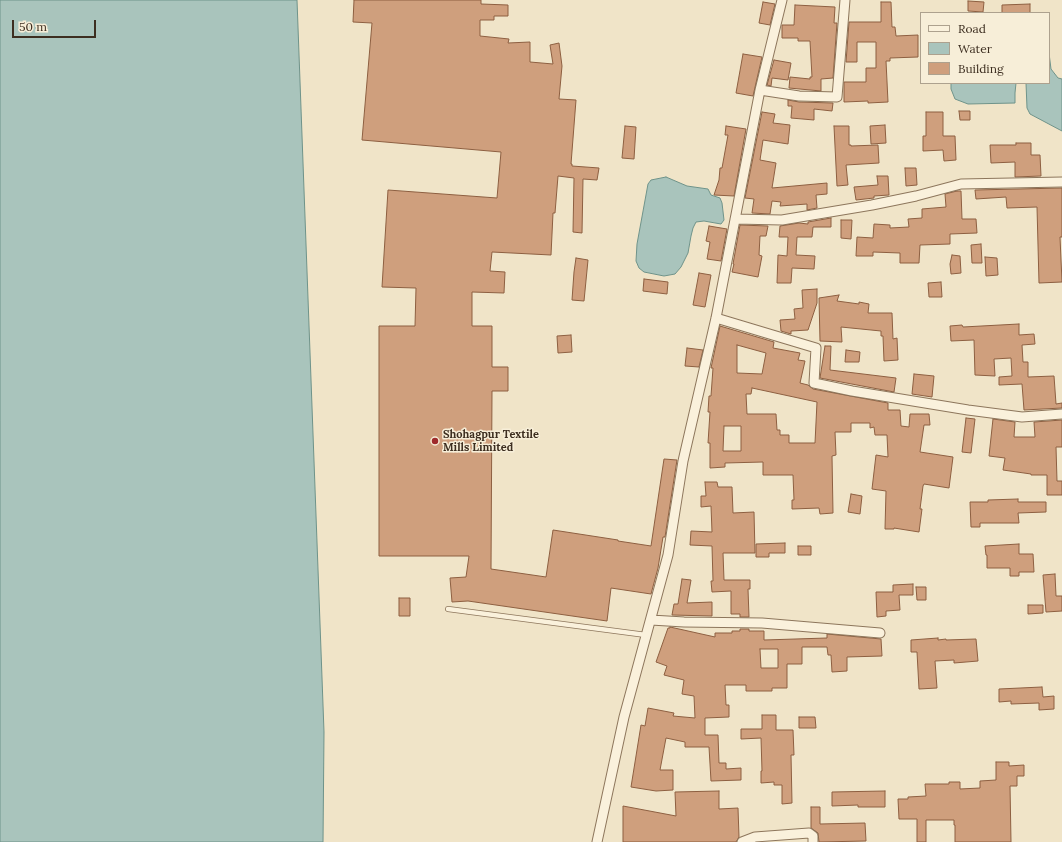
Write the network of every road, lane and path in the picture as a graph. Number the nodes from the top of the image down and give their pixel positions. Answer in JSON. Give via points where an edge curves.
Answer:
{"nodes":[{"id":1,"x":782,"y":0,"type":"edge"},
{"id":2,"x":845,"y":0,"type":"edge"},
{"id":3,"x":760,"y":90,"type":"junction"},
{"id":4,"x":1062,"y":182,"type":"edge"},
{"id":5,"x":735,"y":219,"type":"junction"},
{"id":6,"x":716,"y":318,"type":"junction"},
{"id":7,"x":1062,"y":414,"type":"edge"},
{"id":8,"x":448,"y":609,"type":"dead end"},
{"id":9,"x":651,"y":620,"type":"junction"},
{"id":10,"x":880,"y":633,"type":"dead end"},
{"id":11,"x":647,"y":636,"type":"junction"},
{"id":12,"x":597,"y":842,"type":"edge"},
{"id":13,"x":742,"y":842,"type":"edge"},
{"id":14,"x":813,"y":842,"type":"edge"}],
"edges":[{"from":1,"to":3,"type":"street"},
{"from":2,"to":3,"type":"street","via":[[837,97],[799,96]]},
{"from":3,"to":5,"type":"street"},
{"from":4,"to":5,"type":"street","via":[[961,184],[872,205],[782,220]]},
{"from":5,"to":6,"type":"street"},
{"from":6,"to":7,"type":"street","via":[[816,348],[814,383],[968,410],[1022,416]]},
{"from":6,"to":9,"type":"street","via":[[683,461],[668,555]]},
{"from":8,"to":11,"type":"lane"},
{"from":9,"to":10,"type":"street","via":[[762,623]]},
{"from":9,"to":11,"type":"street"},
{"from":11,"to":12,"type":"street","via":[[624,718]]},
{"from":13,"to":14,"type":"street","via":[[754,837],[809,833],[813,836]]}]}
